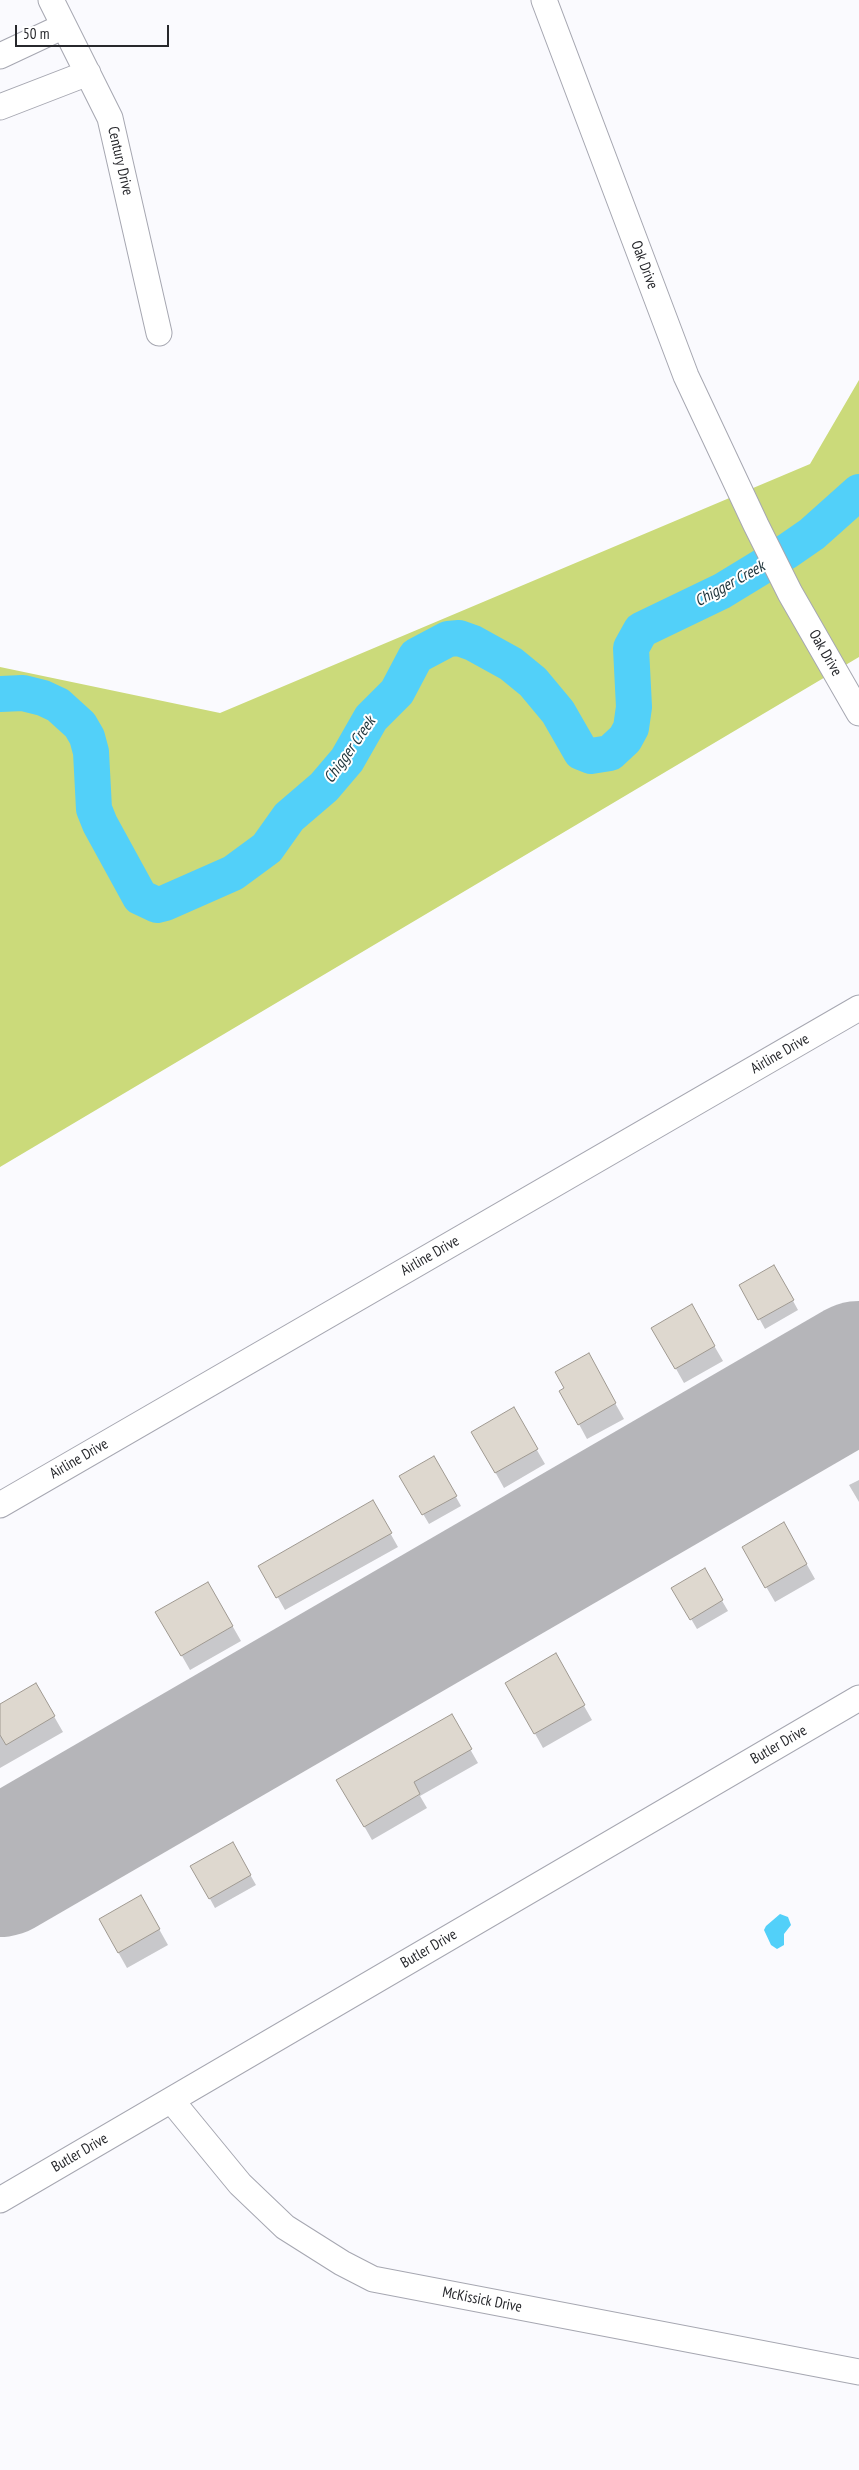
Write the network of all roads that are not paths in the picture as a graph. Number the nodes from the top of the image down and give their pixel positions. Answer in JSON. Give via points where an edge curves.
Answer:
{"nodes":[{"id":1,"x":51,"y":0,"type":"edge"},
{"id":2,"x":544,"y":0,"type":"edge"},
{"id":3,"x":64,"y":26,"type":"junction"},
{"id":4,"x":0,"y":56,"type":"edge"},
{"id":5,"x":88,"y":73,"type":"junction"},
{"id":6,"x":0,"y":107,"type":"edge"},
{"id":7,"x":160,"y":333,"type":"dead end"},
{"id":8,"x":859,"y":713,"type":"edge"},
{"id":9,"x":859,"y":1008,"type":"edge"},
{"id":10,"x":0,"y":1505,"type":"edge"},
{"id":11,"x":859,"y":1698,"type":"edge"},
{"id":12,"x":171,"y":2100,"type":"junction"},
{"id":13,"x":0,"y":2200,"type":"edge"},
{"id":14,"x":859,"y":2372,"type":"edge"}],
"edges":[{"from":1,"to":3,"type":"street","name":"Century Drive"},
{"from":2,"to":8,"type":"street","name":"Oak Drive","via":[[686,376],[790,594]]},
{"from":3,"to":4,"type":"street"},
{"from":3,"to":5,"type":"street","name":"Century Drive"},
{"from":5,"to":6,"type":"street"},
{"from":5,"to":7,"type":"street","name":"Century Drive","via":[[110,118]]},
{"from":9,"to":10,"type":"street","name":"Airline Drive"},
{"from":11,"to":12,"type":"street","name":"Butler Drive"},
{"from":12,"to":13,"type":"street","name":"Butler Drive"},
{"from":12,"to":14,"type":"street","name":"McKissick Drive","via":[[240,2184],[284,2227],[373,2279]]}]}
